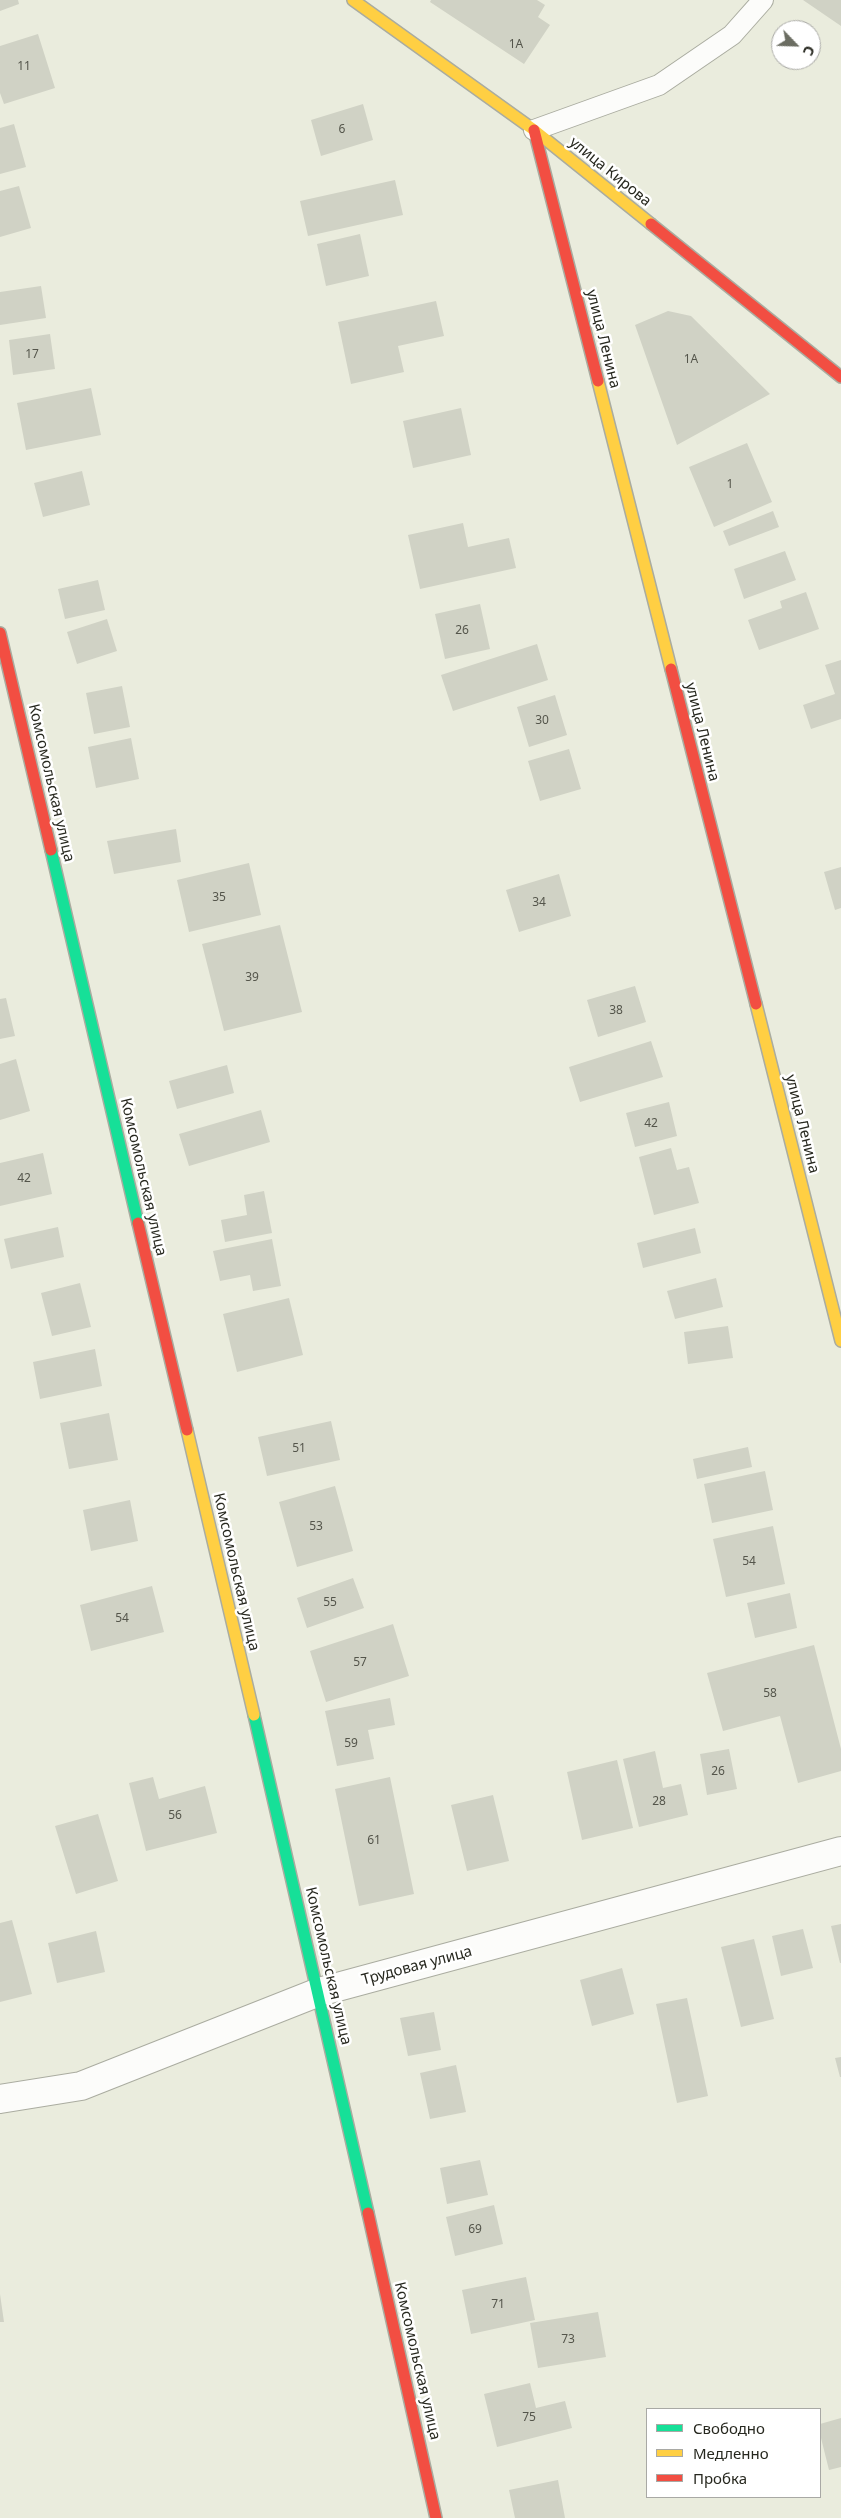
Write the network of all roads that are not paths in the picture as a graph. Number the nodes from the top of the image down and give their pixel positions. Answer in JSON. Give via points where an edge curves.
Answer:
{"nodes":[{"id":1,"x":353,"y":0,"type":"edge"},
{"id":2,"x":763,"y":0,"type":"edge"},
{"id":3,"x":534,"y":130,"type":"junction"},
{"id":4,"x":841,"y":377,"type":"edge"},
{"id":5,"x":0,"y":633,"type":"edge"},
{"id":6,"x":841,"y":1341,"type":"edge"},
{"id":7,"x":841,"y":1851,"type":"edge"},
{"id":8,"x":319,"y":1992,"type":"junction"},
{"id":9,"x":0,"y":2099,"type":"edge"},
{"id":10,"x":436,"y":2518,"type":"edge"}],
"edges":[{"from":1,"to":3,"type":"street","name":"улица Кирова"},
{"from":2,"to":3,"type":"lane","via":[[732,35],[659,84]]},
{"from":3,"to":4,"type":"street","name":"улица Кирова"},
{"from":3,"to":6,"type":"street","name":"улица Ленина"},
{"from":5,"to":8,"type":"street","name":"Комсомольская улица"},
{"from":7,"to":8,"type":"street","name":"Трудовая улица"},
{"from":8,"to":9,"type":"street","name":"Трудовая улица","via":[[81,2086]]},
{"from":8,"to":10,"type":"street","name":"Комсомольская улица"}]}
